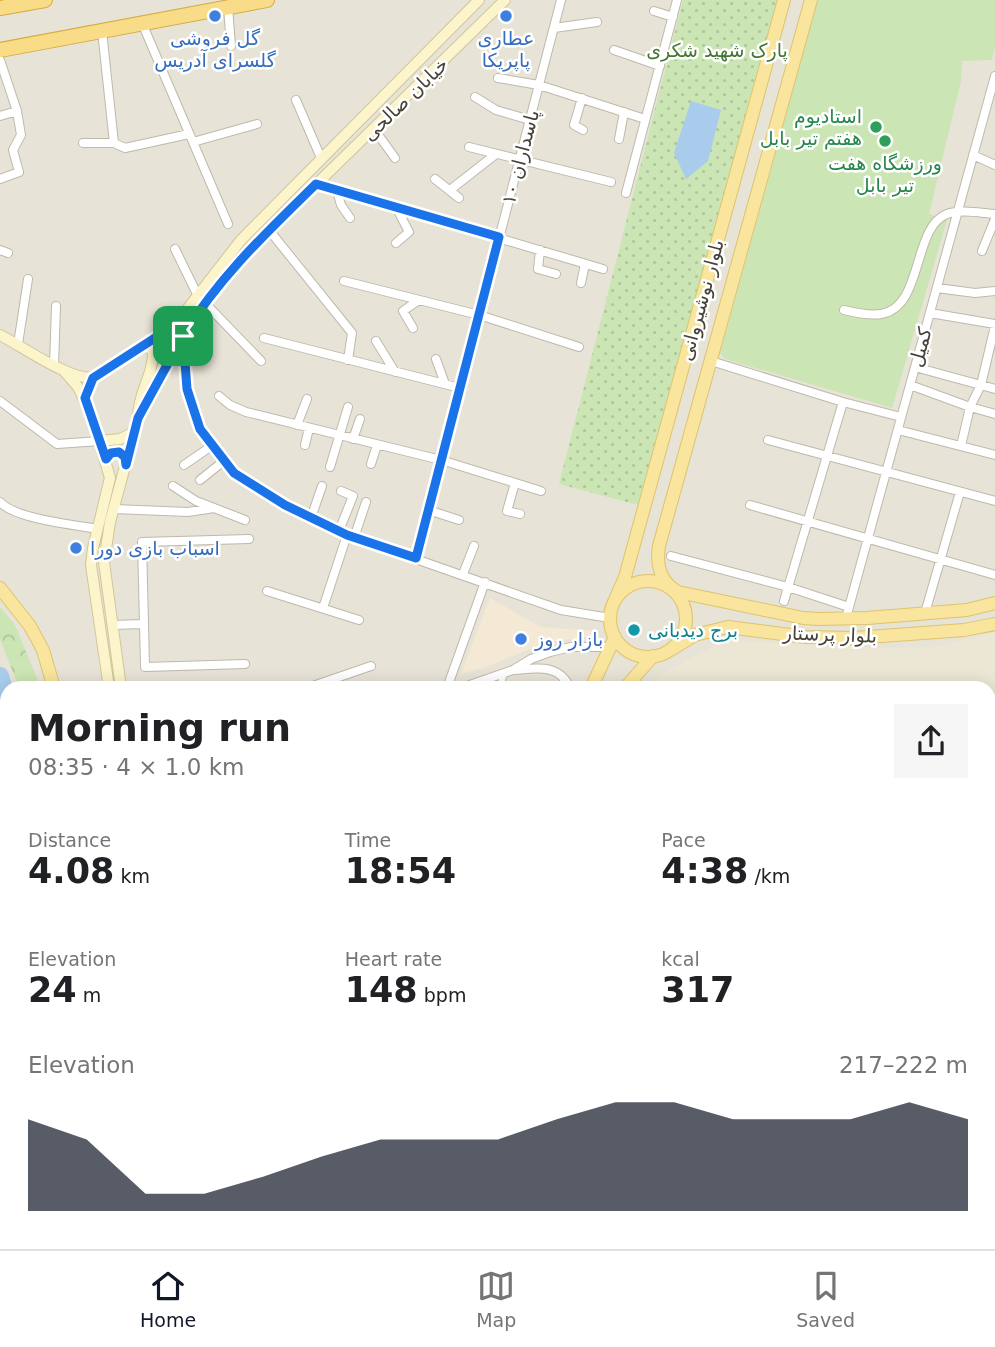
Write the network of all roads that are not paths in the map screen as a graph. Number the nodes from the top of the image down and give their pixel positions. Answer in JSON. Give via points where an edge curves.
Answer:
{"nodes":[{"id":1,"x":8,"y":0,"type":"edge"},
{"id":2,"x":45,"y":0,"type":"edge"},
{"id":3,"x":267,"y":0,"type":"edge"},
{"id":4,"x":479,"y":0,"type":"edge"},
{"id":5,"x":486,"y":0,"type":"edge"},
{"id":6,"x":505,"y":0,"type":"edge"},
{"id":7,"x":561,"y":0,"type":"edge"},
{"id":8,"x":677,"y":0,"type":"edge"},
{"id":9,"x":785,"y":0,"type":"edge"},
{"id":10,"x":811,"y":0,"type":"edge"},
{"id":11,"x":22,"y":4,"type":"junction"},
{"id":12,"x":228,"y":7,"type":"junction"},
{"id":13,"x":0,"y":8,"type":"edge"},
{"id":14,"x":654,"y":11,"type":"dead end"},
{"id":15,"x":467,"y":12,"type":"junction"},
{"id":16,"x":673,"y":17,"type":"junction"},
{"id":17,"x":597,"y":22,"type":"dead end"},
{"id":18,"x":142,"y":23,"type":"junction"},
{"id":19,"x":554,"y":28,"type":"junction"},
{"id":20,"x":103,"y":31,"type":"junction"},
{"id":21,"x":231,"y":46,"type":"dead end"},
{"id":22,"x":0,"y":50,"type":"edge"},
{"id":23,"x":614,"y":50,"type":"dead end"},
{"id":24,"x":0,"y":60,"type":"edge"},
{"id":25,"x":660,"y":66,"type":"junction"},
{"id":26,"x":995,"y":76,"type":"edge"},
{"id":27,"x":498,"y":78,"type":"dead end"},
{"id":28,"x":539,"y":85,"type":"junction"},
{"id":29,"x":475,"y":97,"type":"dead end"},
{"id":30,"x":582,"y":98,"type":"junction"},
{"id":31,"x":296,"y":100,"type":"dead end"},
{"id":32,"x":17,"y":111,"type":"junction"},
{"id":33,"x":985,"y":111,"type":"junction"},
{"id":34,"x":624,"y":112,"type":"junction"},
{"id":35,"x":0,"y":116,"type":"edge"},
{"id":36,"x":995,"y":116,"type":"edge"},
{"id":37,"x":645,"y":119,"type":"junction"},
{"id":38,"x":530,"y":120,"type":"junction"},
{"id":39,"x":257,"y":124,"type":"dead end"},
{"id":40,"x":374,"y":129,"type":"junction"},
{"id":41,"x":583,"y":130,"type":"dead end"},
{"id":42,"x":191,"y":138,"type":"junction"},
{"id":43,"x":619,"y":139,"type":"dead end"},
{"id":44,"x":83,"y":143,"type":"dead end"},
{"id":45,"x":114,"y":143,"type":"junction"},
{"id":46,"x":469,"y":148,"type":"dead end"},
{"id":47,"x":496,"y":154,"type":"junction"},
{"id":48,"x":973,"y":155,"type":"junction"},
{"id":49,"x":321,"y":158,"type":"junction"},
{"id":50,"x":395,"y":159,"type":"dead end"},
{"id":51,"x":520,"y":159,"type":"junction"},
{"id":52,"x":995,"y":165,"type":"edge"},
{"id":53,"x":0,"y":179,"type":"edge"},
{"id":54,"x":435,"y":179,"type":"dead end"},
{"id":55,"x":611,"y":182,"type":"dead end"},
{"id":56,"x":316,"y":184,"type":"junction"},
{"id":57,"x":450,"y":190,"type":"junction"},
{"id":58,"x":337,"y":191,"type":"junction"},
{"id":59,"x":626,"y":193,"type":"dead end"},
{"id":60,"x":459,"y":198,"type":"dead end"},
{"id":61,"x":396,"y":208,"type":"junction"},
{"id":62,"x":957,"y":212,"type":"junction"},
{"id":63,"x":995,"y":216,"type":"edge"},
{"id":64,"x":350,"y":218,"type":"dead end"},
{"id":65,"x":228,"y":225,"type":"dead end"},
{"id":66,"x":269,"y":230,"type":"junction"},
{"id":67,"x":499,"y":237,"type":"junction"},
{"id":68,"x":396,"y":243,"type":"dead end"},
{"id":69,"x":175,"y":249,"type":"dead end"},
{"id":70,"x":540,"y":250,"type":"junction"},
{"id":71,"x":982,"y":251,"type":"dead end"},
{"id":72,"x":585,"y":264,"type":"junction"},
{"id":73,"x":603,"y":269,"type":"dead end"},
{"id":74,"x":556,"y":274,"type":"dead end"},
{"id":75,"x":28,"y":279,"type":"dead end"},
{"id":76,"x":344,"y":281,"type":"dead end"},
{"id":77,"x":580,"y":283,"type":"dead end"},
{"id":78,"x":937,"y":288,"type":"junction"},
{"id":79,"x":995,"y":291,"type":"edge"},
{"id":80,"x":201,"y":298,"type":"junction"},
{"id":81,"x":419,"y":300,"type":"junction"},
{"id":82,"x":56,"y":306,"type":"dead end"},
{"id":83,"x":844,"y":310,"type":"dead end"},
{"id":84,"x":930,"y":313,"type":"junction"},
{"id":85,"x":479,"y":315,"type":"junction"},
{"id":86,"x":175,"y":325,"type":"junction"},
{"id":87,"x":995,"y":325,"type":"edge"},
{"id":88,"x":413,"y":328,"type":"dead end"},
{"id":89,"x":0,"y":335,"type":"edge"},
{"id":90,"x":183,"y":336,"type":"junction"},
{"id":91,"x":264,"y":338,"type":"dead end"},
{"id":92,"x":376,"y":341,"type":"dead end"},
{"id":93,"x":18,"y":344,"type":"junction"},
{"id":94,"x":139,"y":346,"type":"junction"},
{"id":95,"x":579,"y":347,"type":"dead end"},
{"id":96,"x":436,"y":359,"type":"dead end"},
{"id":97,"x":348,"y":360,"type":"junction"},
{"id":98,"x":261,"y":361,"type":"dead end"},
{"id":99,"x":711,"y":361,"type":"junction"},
{"id":100,"x":54,"y":365,"type":"junction"},
{"id":101,"x":915,"y":367,"type":"junction"},
{"id":102,"x":65,"y":372,"type":"junction"},
{"id":103,"x":395,"y":372,"type":"junction"},
{"id":104,"x":92,"y":378,"type":"junction"},
{"id":105,"x":445,"y":384,"type":"junction"},
{"id":106,"x":910,"y":385,"type":"junction"},
{"id":107,"x":981,"y":385,"type":"junction"},
{"id":108,"x":460,"y":388,"type":"junction"},
{"id":109,"x":995,"y":388,"type":"edge"},
{"id":110,"x":219,"y":396,"type":"dead end"},
{"id":111,"x":85,"y":398,"type":"junction"},
{"id":112,"x":307,"y":399,"type":"dead end"},
{"id":113,"x":0,"y":401,"type":"edge"},
{"id":114,"x":843,"y":402,"type":"junction"},
{"id":115,"x":348,"y":407,"type":"dead end"},
{"id":116,"x":970,"y":407,"type":"junction"},
{"id":117,"x":995,"y":414,"type":"edge"},
{"id":118,"x":901,"y":416,"type":"junction"},
{"id":119,"x":138,"y":418,"type":"junction"},
{"id":120,"x":360,"y":419,"type":"dead end"},
{"id":121,"x":297,"y":425,"type":"junction"},
{"id":122,"x":309,"y":428,"type":"junction"},
{"id":123,"x":898,"y":430,"type":"junction"},
{"id":124,"x":134,"y":432,"type":"junction"},
{"id":125,"x":340,"y":435,"type":"junction"},
{"id":126,"x":353,"y":439,"type":"junction"},
{"id":127,"x":768,"y":440,"type":"dead end"},
{"id":128,"x":100,"y":441,"type":"junction"},
{"id":129,"x":377,"y":444,"type":"junction"},
{"id":130,"x":213,"y":445,"type":"junction"},
{"id":131,"x":305,"y":445,"type":"dead end"},
{"id":132,"x":961,"y":446,"type":"junction"},
{"id":133,"x":995,"y":455,"type":"edge"},
{"id":134,"x":828,"y":457,"type":"junction"},
{"id":135,"x":106,"y":459,"type":"junction"},
{"id":136,"x":225,"y":460,"type":"junction"},
{"id":137,"x":441,"y":460,"type":"junction"},
{"id":138,"x":371,"y":464,"type":"dead end"},
{"id":139,"x":126,"y":465,"type":"junction"},
{"id":140,"x":184,"y":465,"type":"dead end"},
{"id":141,"x":330,"y":467,"type":"dead end"},
{"id":142,"x":886,"y":472,"type":"junction"},
{"id":143,"x":200,"y":480,"type":"dead end"},
{"id":144,"x":515,"y":483,"type":"junction"},
{"id":145,"x":173,"y":486,"type":"dead end"},
{"id":146,"x":322,"y":486,"type":"dead end"},
{"id":147,"x":341,"y":491,"type":"dead end"},
{"id":148,"x":541,"y":491,"type":"dead end"},
{"id":149,"x":960,"y":492,"type":"junction"},
{"id":150,"x":995,"y":501,"type":"edge"},
{"id":151,"x":0,"y":502,"type":"edge"},
{"id":152,"x":366,"y":502,"type":"dead end"},
{"id":153,"x":750,"y":505,"type":"dead end"},
{"id":154,"x":214,"y":508,"type":"junction"},
{"id":155,"x":114,"y":509,"type":"junction"},
{"id":156,"x":428,"y":510,"type":"junction"},
{"id":157,"x":520,"y":514,"type":"dead end"},
{"id":158,"x":311,"y":518,"type":"junction"},
{"id":159,"x":245,"y":520,"type":"dead end"},
{"id":160,"x":460,"y":520,"type":"dead end"},
{"id":161,"x":808,"y":523,"type":"junction"},
{"id":162,"x":98,"y":529,"type":"junction"},
{"id":163,"x":346,"y":535,"type":"junction"},
{"id":164,"x":868,"y":538,"type":"junction"},
{"id":165,"x":249,"y":539,"type":"dead end"},
{"id":166,"x":474,"y":547,"type":"dead end"},
{"id":167,"x":671,"y":556,"type":"dead end"},
{"id":168,"x":416,"y":558,"type":"junction"},
{"id":169,"x":939,"y":558,"type":"junction"},
{"id":170,"x":463,"y":574,"type":"junction"},
{"id":171,"x":995,"y":575,"type":"edge"},
{"id":172,"x":485,"y":582,"type":"junction"},
{"id":173,"x":788,"y":587,"type":"junction"},
{"id":174,"x":0,"y":588,"type":"edge"},
{"id":175,"x":672,"y":589,"type":"junction"},
{"id":176,"x":267,"y":591,"type":"dead end"},
{"id":177,"x":615,"y":600,"type":"junction"},
{"id":178,"x":784,"y":601,"type":"dead end"},
{"id":179,"x":995,"y":603,"type":"edge"},
{"id":180,"x":323,"y":608,"type":"junction"},
{"id":181,"x":847,"y":612,"type":"junction"},
{"id":182,"x":925,"y":613,"type":"junction"},
{"id":183,"x":610,"y":618,"type":"junction"},
{"id":184,"x":359,"y":620,"type":"dead end"},
{"id":185,"x":144,"y":624,"type":"junction"},
{"id":186,"x":995,"y":624,"type":"edge"},
{"id":187,"x":112,"y":625,"type":"junction"},
{"id":188,"x":612,"y":642,"type":"junction"},
{"id":189,"x":670,"y":650,"type":"junction"},
{"id":190,"x":653,"y":656,"type":"junction"},
{"id":191,"x":244,"y":664,"type":"dead end"},
{"id":192,"x":371,"y":666,"type":"dead end"},
{"id":193,"x":513,"y":670,"type":"junction"},
{"id":194,"x":504,"y":673,"type":"junction"},
{"id":195,"x":52,"y":681,"type":"edge"},
{"id":196,"x":107,"y":681,"type":"edge"},
{"id":197,"x":120,"y":681,"type":"edge"},
{"id":198,"x":338,"y":681,"type":"edge"},
{"id":199,"x":450,"y":681,"type":"edge"},
{"id":200,"x":481,"y":681,"type":"edge"},
{"id":201,"x":502,"y":681,"type":"edge"},
{"id":202,"x":566,"y":681,"type":"edge"},
{"id":203,"x":594,"y":681,"type":"edge"},
{"id":204,"x":631,"y":681,"type":"edge"}],
"edges":[{"from":1,"to":11,"type":"highway"},
{"from":2,"to":11,"type":"highway"},
{"from":3,"to":12,"type":"highway"},
{"from":4,"to":15,"type":"main road","name":"خیابان صالحی"},
{"from":5,"to":15,"type":"main road"},
{"from":6,"to":40,"type":"main road","name":"خیابان صالحی"},
{"from":7,"to":19,"type":"street","name":"پاسداران ١٠"},
{"from":8,"to":16,"type":"street"},
{"from":9,"to":177,"type":"main road","name":"بلوار نوشیروانی","via":[[629,564]]},
{"from":10,"to":99,"type":"main road","name":"بلوار نوشیروانی"},
{"from":11,"to":13,"type":"highway"},
{"from":12,"to":18,"type":"highway"},
{"from":12,"to":21,"type":"street"},
{"from":14,"to":16,"type":"street"},
{"from":15,"to":49,"type":"main road","name":"خیابان صالحی"},
{"from":16,"to":25,"type":"street"},
{"from":17,"to":19,"type":"street"},
{"from":18,"to":20,"type":"highway"},
{"from":18,"to":42,"type":"street"},
{"from":19,"to":28,"type":"street","name":"پاسداران ١٠"},
{"from":20,"to":22,"type":"highway"},
{"from":20,"to":45,"type":"street"},
{"from":23,"to":25,"type":"street"},
{"from":24,"to":32,"type":"street"},
{"from":25,"to":37,"type":"street"},
{"from":26,"to":33,"type":"street","name":"کمیل"},
{"from":27,"to":28,"type":"street"},
{"from":28,"to":30,"type":"street"},
{"from":28,"to":38,"type":"street","name":"پاسداران ١٠"},
{"from":29,"to":38,"type":"street","via":[[496,110]]},
{"from":30,"to":34,"type":"street"},
{"from":30,"to":41,"type":"street","via":[[574,125]]},
{"from":31,"to":49,"type":"street"},
{"from":32,"to":35,"type":"street"},
{"from":32,"to":53,"type":"street","via":[[21,135],[13,150],[19,172]]},
{"from":33,"to":36,"type":"street"},
{"from":33,"to":48,"type":"street","name":"کمیل"},
{"from":34,"to":37,"type":"street"},
{"from":34,"to":43,"type":"street"},
{"from":37,"to":59,"type":"street"},
{"from":38,"to":51,"type":"street","name":"پاسداران ١٠"},
{"from":39,"to":42,"type":"street"},
{"from":40,"to":50,"type":"street"},
{"from":40,"to":56,"type":"main road","name":"خیابان صالحی"},
{"from":42,"to":45,"type":"street","via":[[125,148]]},
{"from":42,"to":65,"type":"street"},
{"from":44,"to":45,"type":"street"},
{"from":46,"to":47,"type":"street"},
{"from":47,"to":51,"type":"street"},
{"from":47,"to":57,"type":"street"},
{"from":48,"to":52,"type":"street"},
{"from":48,"to":62,"type":"street","name":"کمیل"},
{"from":49,"to":80,"type":"main road","name":"خیابان صالحی","via":[[232,250]]},
{"from":51,"to":55,"type":"street"},
{"from":51,"to":67,"type":"street","name":"پاسداران ١٠"},
{"from":54,"to":57,"type":"street"},
{"from":56,"to":58,"type":"street"},
{"from":56,"to":66,"type":"main road","name":"خیابان صالحی"},
{"from":57,"to":60,"type":"street"},
{"from":58,"to":61,"type":"street"},
{"from":58,"to":64,"type":"street"},
{"from":61,"to":67,"type":"street"},
{"from":61,"to":68,"type":"street","via":[[409,232]]},
{"from":62,"to":63,"type":"street"},
{"from":62,"to":78,"type":"street","name":"کمیل"},
{"from":62,"to":83,"type":"street","via":[[934,225],[913,279],[894,307],[880,314]]},
{"from":63,"to":71,"type":"street"},
{"from":66,"to":80,"type":"main road","name":"خیابان صالحی"},
{"from":66,"to":97,"type":"street","via":[[352,333]]},
{"from":67,"to":70,"type":"street"},
{"from":67,"to":85,"type":"street","name":"پاسداران ١٠"},
{"from":69,"to":80,"type":"street"},
{"from":70,"to":72,"type":"street"},
{"from":70,"to":74,"type":"street","via":[[538,269]]},
{"from":72,"to":73,"type":"street"},
{"from":72,"to":77,"type":"street"},
{"from":75,"to":93,"type":"street"},
{"from":76,"to":81,"type":"street"},
{"from":78,"to":79,"type":"street"},
{"from":78,"to":84,"type":"street","name":"کمیل"},
{"from":80,"to":86,"type":"main road"},
{"from":80,"to":90,"type":"main road"},
{"from":80,"to":98,"type":"street"},
{"from":81,"to":85,"type":"street"},
{"from":81,"to":88,"type":"street","via":[[403,311]]},
{"from":82,"to":100,"type":"street"},
{"from":84,"to":87,"type":"street"},
{"from":84,"to":101,"type":"street","name":"کمیل"},
{"from":85,"to":95,"type":"street"},
{"from":85,"to":108,"type":"street","name":"پاسداران ١٠"},
{"from":86,"to":90,"type":"main road"},
{"from":86,"to":94,"type":"main road"},
{"from":87,"to":107,"type":"street"},
{"from":89,"to":93,"type":"main road"},
{"from":90,"to":119,"type":"main road"},
{"from":90,"to":130,"type":"street","via":[[187,389],[200,429]]},
{"from":91,"to":97,"type":"street"},
{"from":92,"to":103,"type":"street"},
{"from":93,"to":100,"type":"main road"},
{"from":94,"to":104,"type":"main road"},
{"from":94,"to":119,"type":"main road","via":[[149,348],[153,355]]},
{"from":96,"to":105,"type":"street"},
{"from":97,"to":103,"type":"street"},
{"from":99,"to":114,"type":"street"},
{"from":99,"to":175,"type":"main road","name":"بلوار نوشیروانی","via":[[659,546],[660,572]]},
{"from":100,"to":102,"type":"main road"},
{"from":101,"to":106,"type":"street","name":"کمیل"},
{"from":101,"to":107,"type":"street"},
{"from":102,"to":104,"type":"main road"},
{"from":102,"to":111,"type":"main road"},
{"from":103,"to":105,"type":"street"},
{"from":104,"to":111,"type":"main road"},
{"from":105,"to":108,"type":"street"},
{"from":106,"to":116,"type":"street"},
{"from":106,"to":118,"type":"street","name":"کمیل"},
{"from":107,"to":109,"type":"street"},
{"from":107,"to":116,"type":"street"},
{"from":108,"to":137,"type":"street","name":"پاسداران ١٠"},
{"from":110,"to":121,"type":"street","via":[[246,412]]},
{"from":111,"to":128,"type":"main road"},
{"from":112,"to":121,"type":"street"},
{"from":113,"to":128,"type":"street","via":[[58,444]]},
{"from":114,"to":118,"type":"street"},
{"from":114,"to":134,"type":"street"},
{"from":115,"to":125,"type":"street"},
{"from":116,"to":117,"type":"street"},
{"from":116,"to":132,"type":"street"},
{"from":118,"to":123,"type":"street","name":"کمیل"},
{"from":119,"to":124,"type":"main road"},
{"from":120,"to":126,"type":"street"},
{"from":121,"to":122,"type":"street"},
{"from":122,"to":125,"type":"street"},
{"from":122,"to":131,"type":"street"},
{"from":123,"to":132,"type":"street"},
{"from":123,"to":142,"type":"street","name":"کمیل"},
{"from":124,"to":128,"type":"main road"},
{"from":124,"to":139,"type":"main road"},
{"from":125,"to":126,"type":"street"},
{"from":125,"to":141,"type":"street"},
{"from":126,"to":129,"type":"street"},
{"from":127,"to":134,"type":"street"},
{"from":128,"to":135,"type":"main road"},
{"from":129,"to":137,"type":"street"},
{"from":129,"to":138,"type":"street"},
{"from":130,"to":136,"type":"street"},
{"from":130,"to":140,"type":"street"},
{"from":132,"to":133,"type":"street"},
{"from":134,"to":142,"type":"street"},
{"from":134,"to":161,"type":"street"},
{"from":135,"to":139,"type":"main road","via":[[119,452]]},
{"from":135,"to":162,"type":"main road","via":[[110,478]]},
{"from":136,"to":143,"type":"street"},
{"from":136,"to":158,"type":"street","via":[[234,473]]},
{"from":137,"to":144,"type":"street"},
{"from":137,"to":156,"type":"street","name":"پاسداران ١٠"},
{"from":139,"to":155,"type":"main road"},
{"from":142,"to":149,"type":"street"},
{"from":142,"to":164,"type":"street","name":"کمیل"},
{"from":144,"to":148,"type":"street"},
{"from":144,"to":157,"type":"street","via":[[507,511]]},
{"from":145,"to":154,"type":"street"},
{"from":146,"to":158,"type":"street"},
{"from":147,"to":163,"type":"street","via":[[353,496]]},
{"from":149,"to":150,"type":"street"},
{"from":149,"to":169,"type":"street"},
{"from":151,"to":162,"type":"street","via":[[4,508],[33,518]]},
{"from":152,"to":163,"type":"street"},
{"from":153,"to":161,"type":"street"},
{"from":154,"to":155,"type":"street","via":[[188,512]]},
{"from":154,"to":159,"type":"street"},
{"from":155,"to":187,"type":"main road","via":[[104,562]]},
{"from":156,"to":160,"type":"street"},
{"from":156,"to":168,"type":"street","name":"پاسداران ١٠"},
{"from":158,"to":163,"type":"street"},
{"from":161,"to":164,"type":"street"},
{"from":161,"to":173,"type":"street"},
{"from":162,"to":196,"type":"main road","via":[[91,565]]},
{"from":163,"to":168,"type":"street"},
{"from":163,"to":180,"type":"street"},
{"from":164,"to":169,"type":"street"},
{"from":164,"to":181,"type":"street","name":"کمیل"},
{"from":165,"to":185,"type":"street","via":[[142,542]]},
{"from":166,"to":170,"type":"street"},
{"from":167,"to":173,"type":"street"},
{"from":168,"to":170,"type":"street"},
{"from":169,"to":171,"type":"street"},
{"from":169,"to":182,"type":"street"},
{"from":170,"to":172,"type":"street"},
{"from":172,"to":183,"type":"street","via":[[561,610]]},
{"from":172,"to":199,"type":"street"},
{"from":173,"to":178,"type":"street"},
{"from":173,"to":181,"type":"street"},
{"from":174,"to":195,"type":"main road","via":[[30,626]]},
{"from":175,"to":177,"type":"main road","via":[[641,581]]},
{"from":175,"to":181,"type":"main road","name":"بلوار پرستار","via":[[803,618]]},
{"from":175,"to":189,"type":"main road","via":[[683,604],[686,623]]},
{"from":176,"to":180,"type":"street"},
{"from":177,"to":183,"type":"main road"},
{"from":179,"to":182,"type":"main road","name":"بلوار پرستار"},
{"from":180,"to":184,"type":"street"},
{"from":181,"to":182,"type":"main road","name":"بلوار پرستار"},
{"from":183,"to":188,"type":"main road"},
{"from":185,"to":187,"type":"street"},
{"from":185,"to":191,"type":"street","via":[[145,667]]},
{"from":186,"to":189,"type":"main road","name":"بلوار پرستار","via":[[964,631],[854,638],[721,628],[695,635]]},
{"from":187,"to":197,"type":"main road"},
{"from":188,"to":190,"type":"main road","via":[[633,654]]},
{"from":188,"to":193,"type":"street","via":[[550,652]]},
{"from":188,"to":203,"type":"main road"},
{"from":189,"to":190,"type":"main road"},
{"from":190,"to":204,"type":"main road"},
{"from":192,"to":198,"type":"street"},
{"from":193,"to":194,"type":"street"},
{"from":193,"to":202,"type":"street","via":[[554,669]]},
{"from":194,"to":200,"type":"street"},
{"from":194,"to":201,"type":"street"}]}
